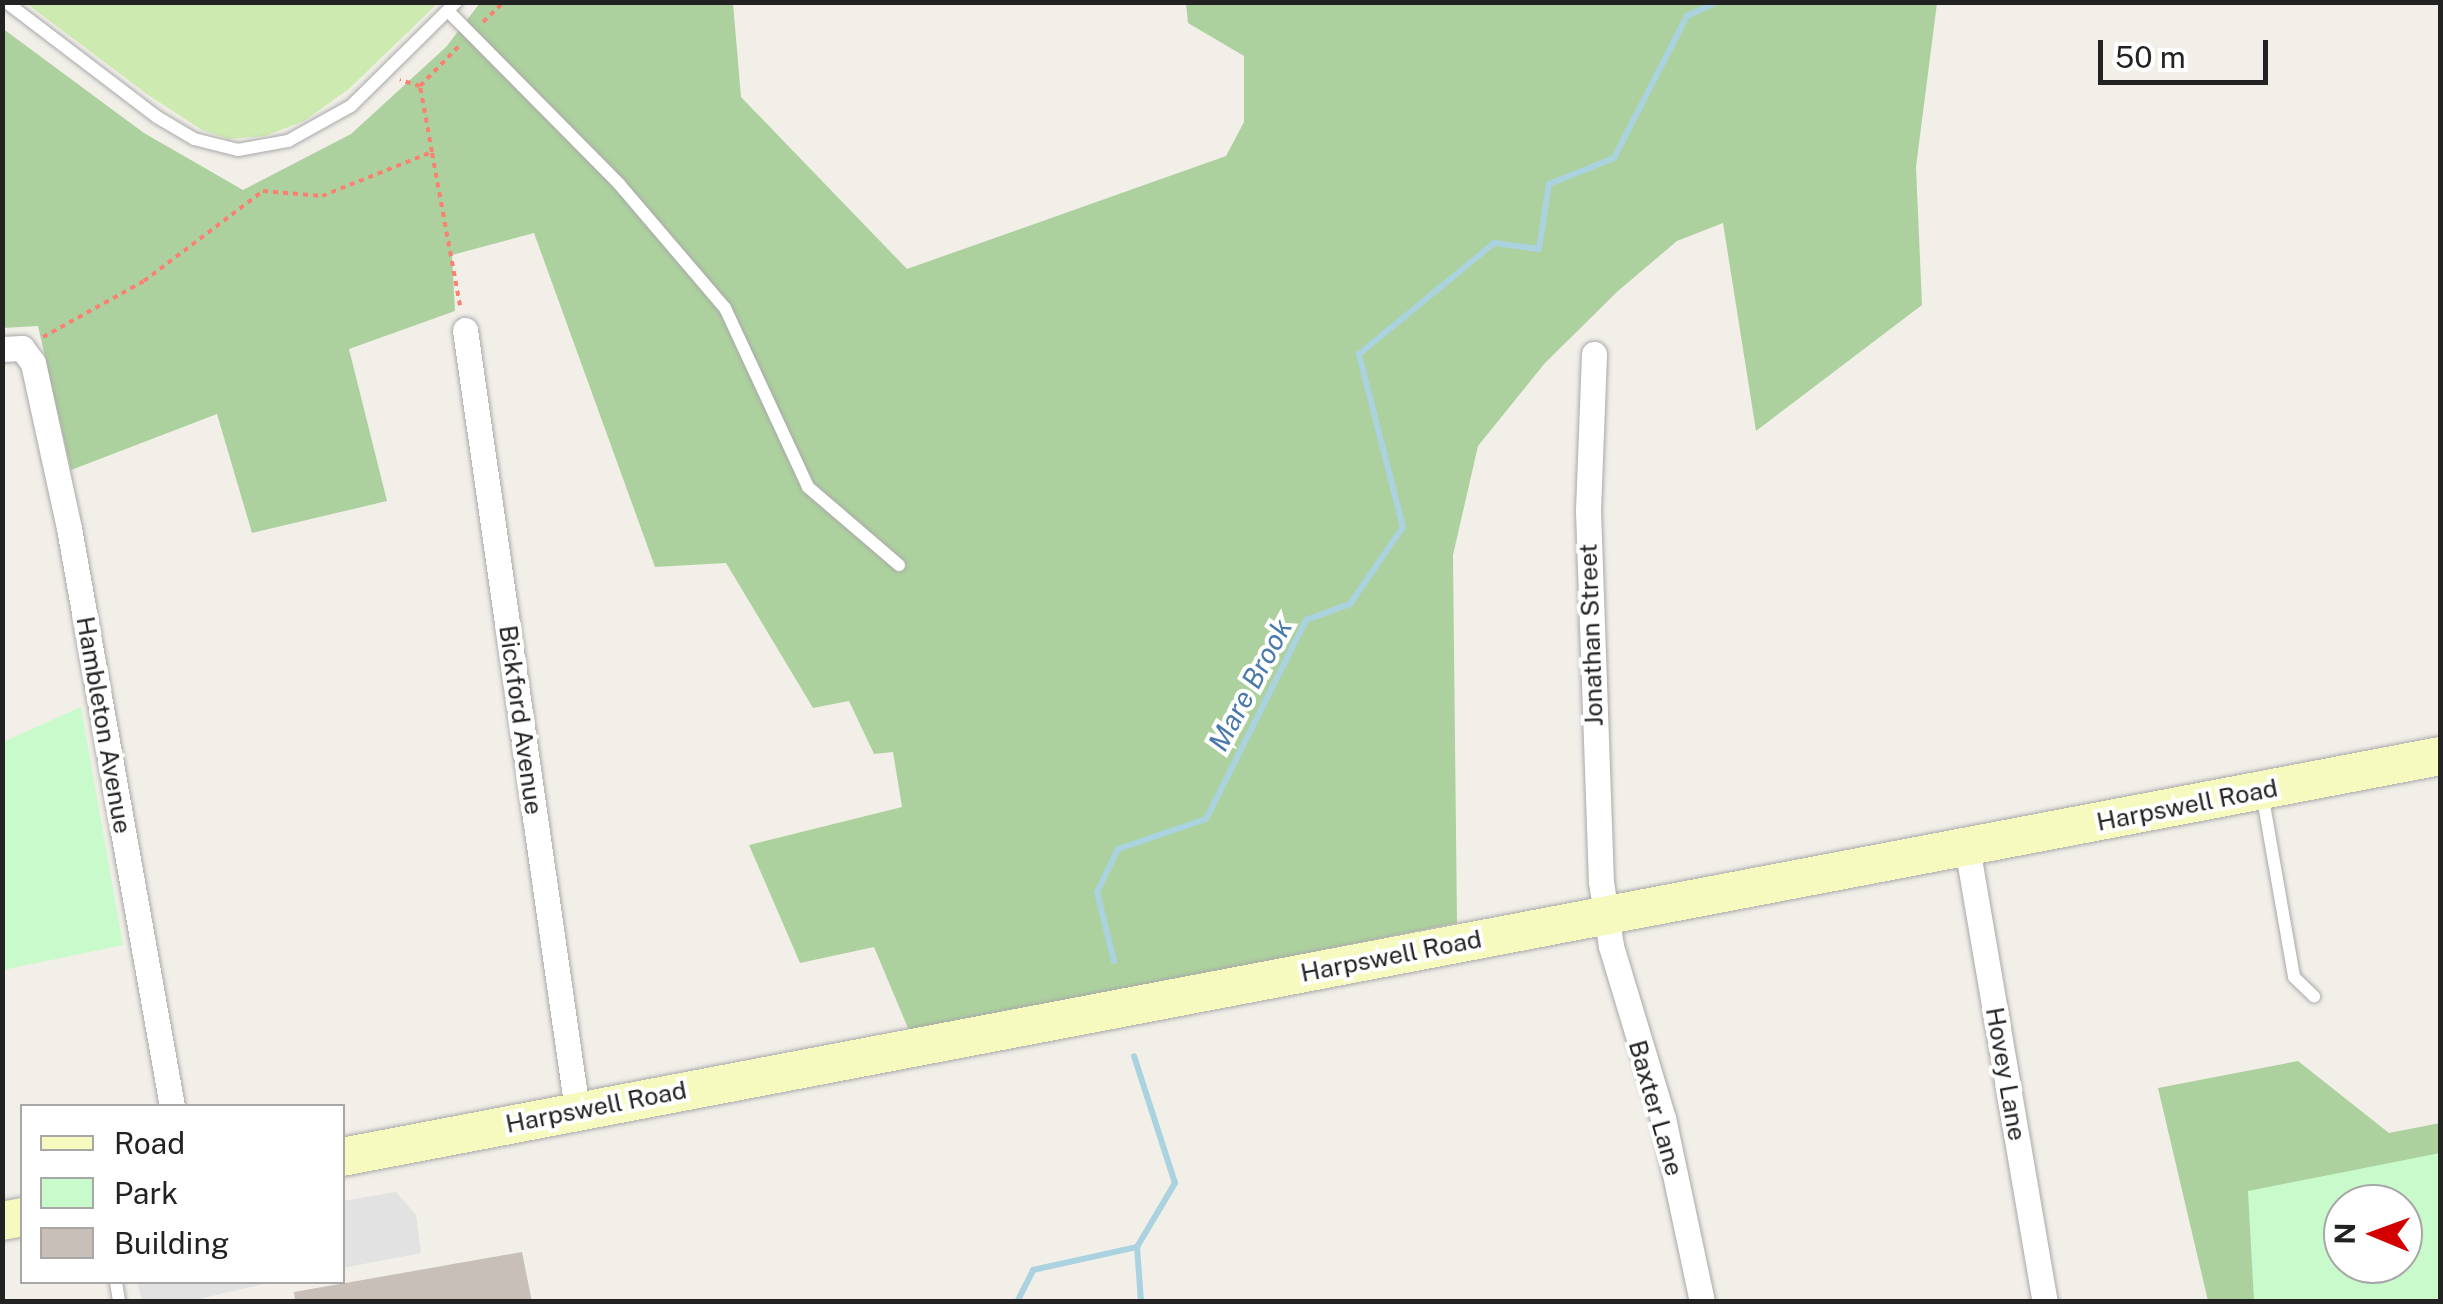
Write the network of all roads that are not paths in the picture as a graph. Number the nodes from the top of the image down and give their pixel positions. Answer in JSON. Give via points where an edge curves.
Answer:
{"nodes":[{"id":1,"x":6,"y":2,"type":"edge"},
{"id":2,"x":453,"y":7,"type":"edge"},
{"id":3,"x":465,"y":330,"type":"road end"},
{"id":4,"x":12,"y":349,"type":"edge"},
{"id":5,"x":1594,"y":354,"type":"dead end"},
{"id":6,"x":899,"y":565,"type":"dead end"},
{"id":7,"x":2440,"y":756,"type":"edge"},
{"id":8,"x":2261,"y":790,"type":"junction"},
{"id":9,"x":1967,"y":848,"type":"junction"},
{"id":10,"x":1605,"y":916,"type":"junction"},
{"id":11,"x":2314,"y":996,"type":"dead end"},
{"id":12,"x":172,"y":1104,"type":"edge"},
{"id":13,"x":577,"y":1110,"type":"junction"},
{"id":14,"x":345,"y":1156,"type":"edge"},
{"id":15,"x":1702,"y":1302,"type":"edge"},
{"id":16,"x":2045,"y":1302,"type":"edge"}],
"edges":[{"from":1,"to":2,"type":"lane","via":[[158,117],[194,139],[238,150],[288,141],[352,106]]},
{"from":2,"to":6,"type":"lane","via":[[725,308],[808,486]]},
{"from":3,"to":13,"type":"street","name":"Bickford Avenue"},
{"from":4,"to":12,"type":"street","name":"Hambleton Avenue","via":[[33,363],[70,528]]},
{"from":5,"to":10,"type":"street","name":"Jonathan Street","via":[[1588,511]]},
{"from":7,"to":8,"type":"main road","name":"Harpswell Road"},
{"from":8,"to":9,"type":"main road","name":"Harpswell Road"},
{"from":8,"to":11,"type":"lane","via":[[2294,977]]},
{"from":9,"to":10,"type":"main road","name":"Harpswell Road"},
{"from":9,"to":16,"type":"street","name":"Hovey Lane"},
{"from":10,"to":13,"type":"main road","name":"Harpswell Road"},
{"from":10,"to":15,"type":"street","name":"Baxter Lane","via":[[1663,1118]]},
{"from":13,"to":14,"type":"main road","name":"Harpswell Road"}]}
